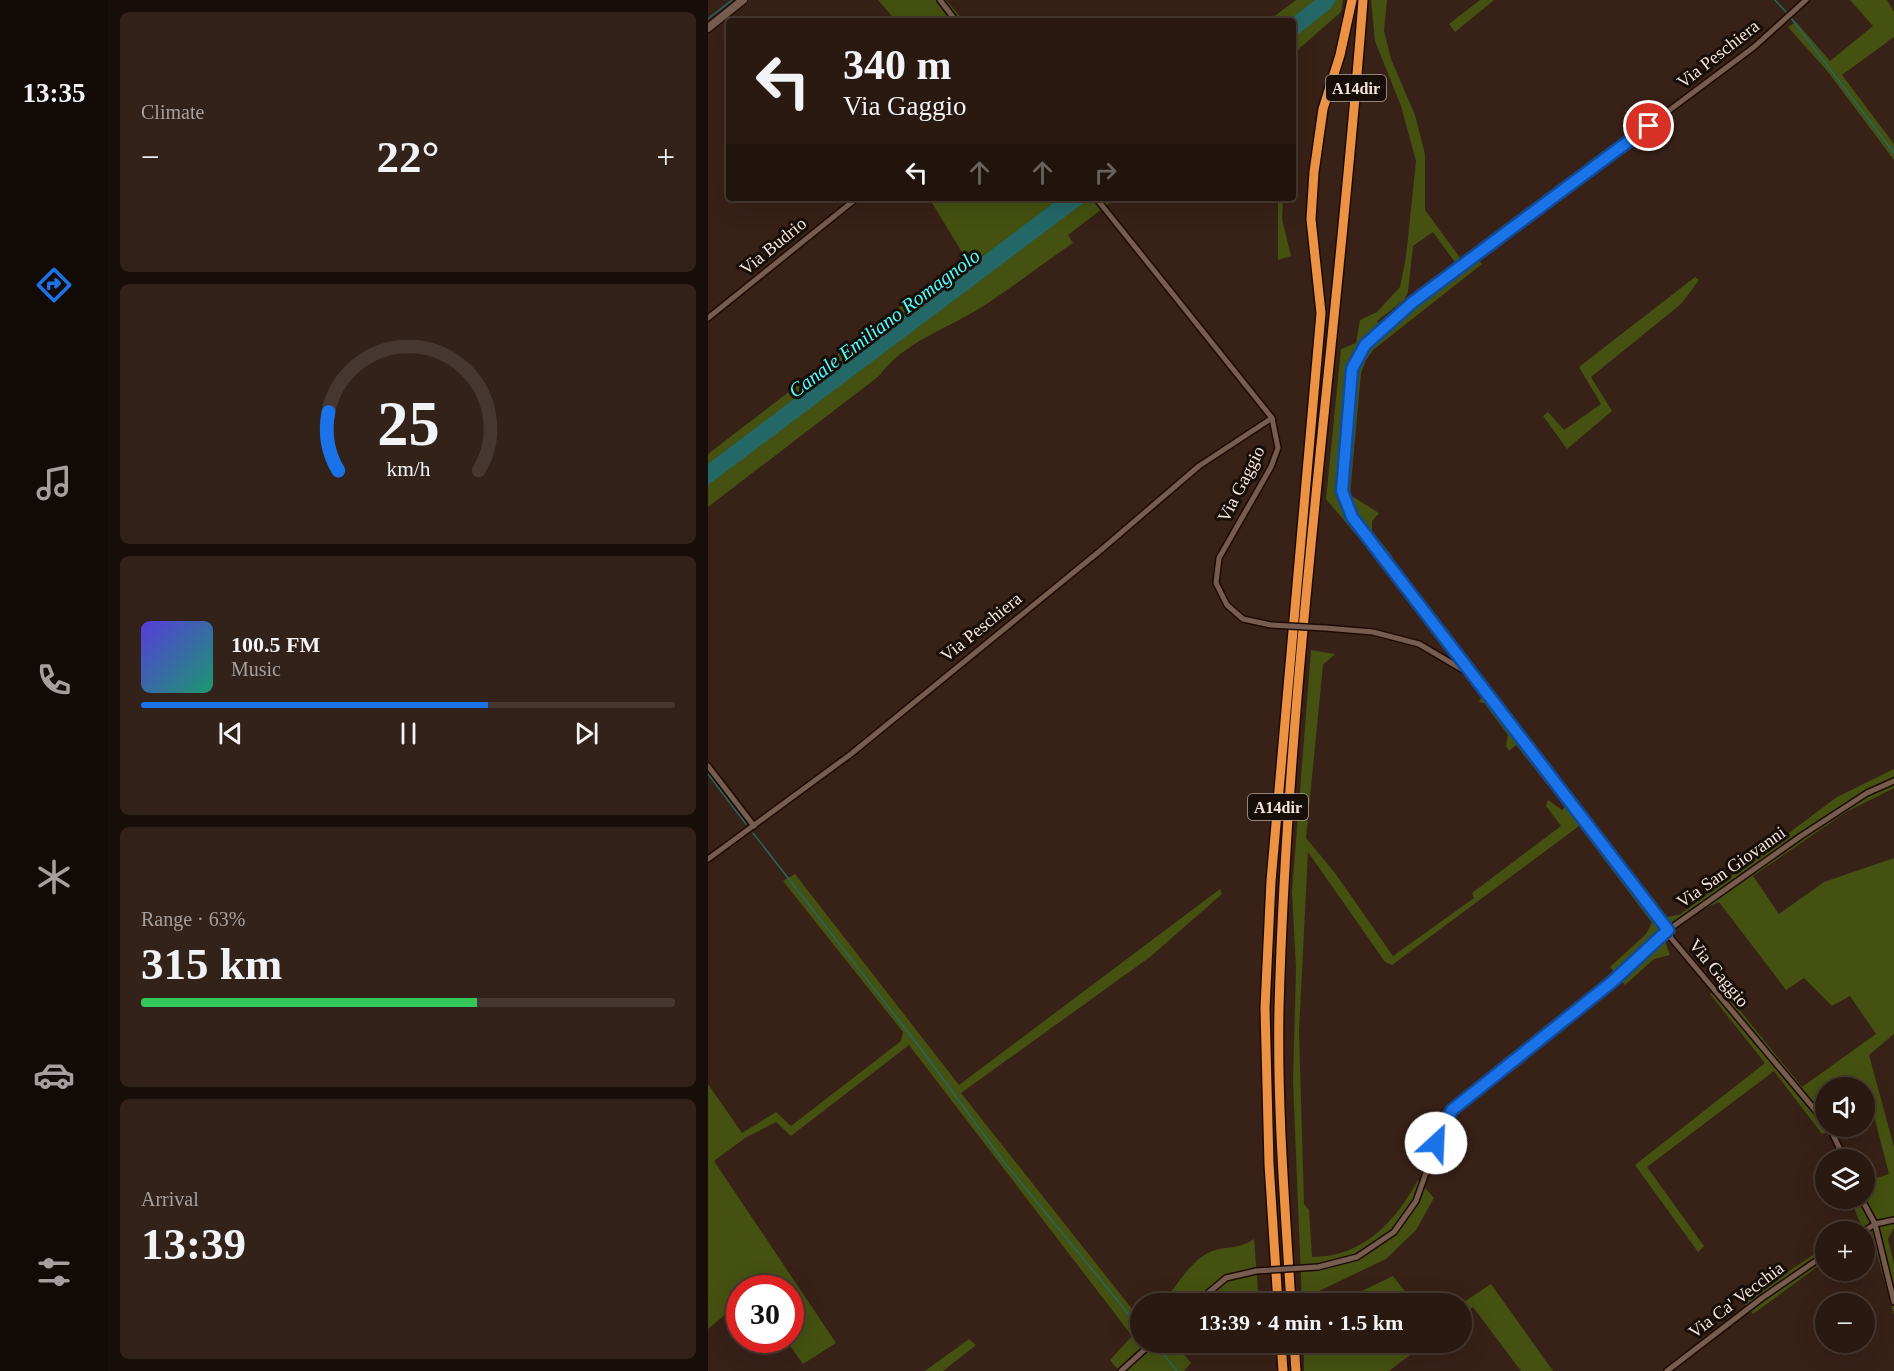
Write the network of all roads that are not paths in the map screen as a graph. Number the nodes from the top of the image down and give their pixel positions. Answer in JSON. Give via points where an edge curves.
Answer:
{"nodes":[{"id":1,"x":743,"y":0,"type":"edge"},
{"id":2,"x":940,"y":0,"type":"edge"},
{"id":3,"x":1352,"y":0,"type":"edge"},
{"id":4,"x":1363,"y":0,"type":"edge"},
{"id":5,"x":1806,"y":0,"type":"edge"},
{"id":6,"x":954,"y":18,"type":"edge"},
{"id":7,"x":708,"y":28,"type":"edge"},
{"id":8,"x":853,"y":201,"type":"edge"},
{"id":9,"x":1099,"y":201,"type":"edge"},
{"id":10,"x":708,"y":318,"type":"edge"},
{"id":11,"x":1272,"y":418,"type":"junction"},
{"id":12,"x":1466,"y":666,"type":"joint"},
{"id":13,"x":1474,"y":676,"type":"junction"},
{"id":14,"x":708,"y":766,"type":"edge"},
{"id":15,"x":1894,"y":781,"type":"edge"},
{"id":16,"x":754,"y":826,"type":"junction"},
{"id":17,"x":708,"y":859,"type":"edge"},
{"id":18,"x":1668,"y":930,"type":"junction"},
{"id":19,"x":1815,"y":1110,"type":"edge"},
{"id":20,"x":1894,"y":1220,"type":"edge"},
{"id":21,"x":1875,"y":1224,"type":"joint"},
{"id":22,"x":1815,"y":1261,"type":"edge"},
{"id":23,"x":1209,"y":1293,"type":"edge"},
{"id":24,"x":1277,"y":1293,"type":"edge"},
{"id":25,"x":1291,"y":1293,"type":"edge"},
{"id":26,"x":1894,"y":1302,"type":"edge"},
{"id":27,"x":1141,"y":1353,"type":"edge"},
{"id":28,"x":1282,"y":1353,"type":"edge"},
{"id":29,"x":1295,"y":1353,"type":"edge"},
{"id":30,"x":1121,"y":1371,"type":"edge"},
{"id":31,"x":1283,"y":1371,"type":"edge"},
{"id":32,"x":1296,"y":1371,"type":"edge"},
{"id":33,"x":1667,"y":1371,"type":"edge"}],
"edges":[{"from":1,"to":7,"type":"main road"},
{"from":2,"to":6,"type":"street"},
{"from":3,"to":24,"type":"highway","number":"A14dir","via":[[1323,109],[1314,172],[1311,219],[1321,313],[1271,881],[1266,1020]]},
{"from":4,"to":25,"type":"highway","number":"A14dir","via":[[1284,889],[1282,1155]]},
{"from":5,"to":12,"type":"street","name":"Via Peschiera","via":[[1754,48],[1413,302],[1365,345],[1352,369],[1342,491],[1352,517]]},
{"from":8,"to":10,"type":"street","name":"Via Budrio"},
{"from":9,"to":11,"type":"street","name":"Via Gaggio"},
{"from":11,"to":13,"type":"street","name":"Via Gaggio","bridge":true,"via":[[1278,448],[1271,467],[1219,558],[1216,583],[1227,605],[1243,619],[1271,625],[1373,632],[1419,644]]},
{"from":11,"to":16,"type":"street","name":"Via Peschiera","via":[[1199,466],[851,754]]},
{"from":12,"to":13,"type":"street","name":"Via Gaggio"},
{"from":13,"to":18,"type":"street","name":"Via Gaggio"},
{"from":14,"to":16,"type":"street"},
{"from":15,"to":18,"type":"street","name":"Via San Giovanni","via":[[1867,793],[1801,836]]},
{"from":16,"to":17,"type":"street","name":"Via Peschiera"},
{"from":18,"to":19,"type":"street","name":"Via Gaggio"},
{"from":18,"to":23,"type":"street","name":"Via San Giovanni","bridge":true,"via":[[1612,982],[1452,1110],[1439,1134],[1416,1201],[1381,1243],[1339,1264],[1256,1271],[1226,1278]]},
{"from":20,"to":21,"type":"street"},
{"from":21,"to":26,"type":"street"},
{"from":22,"to":33,"type":"street","name":"Via Ca' Vecchia"},
{"from":27,"to":30,"type":"street"},
{"from":28,"to":31,"type":"highway"},
{"from":29,"to":32,"type":"highway"}]}
